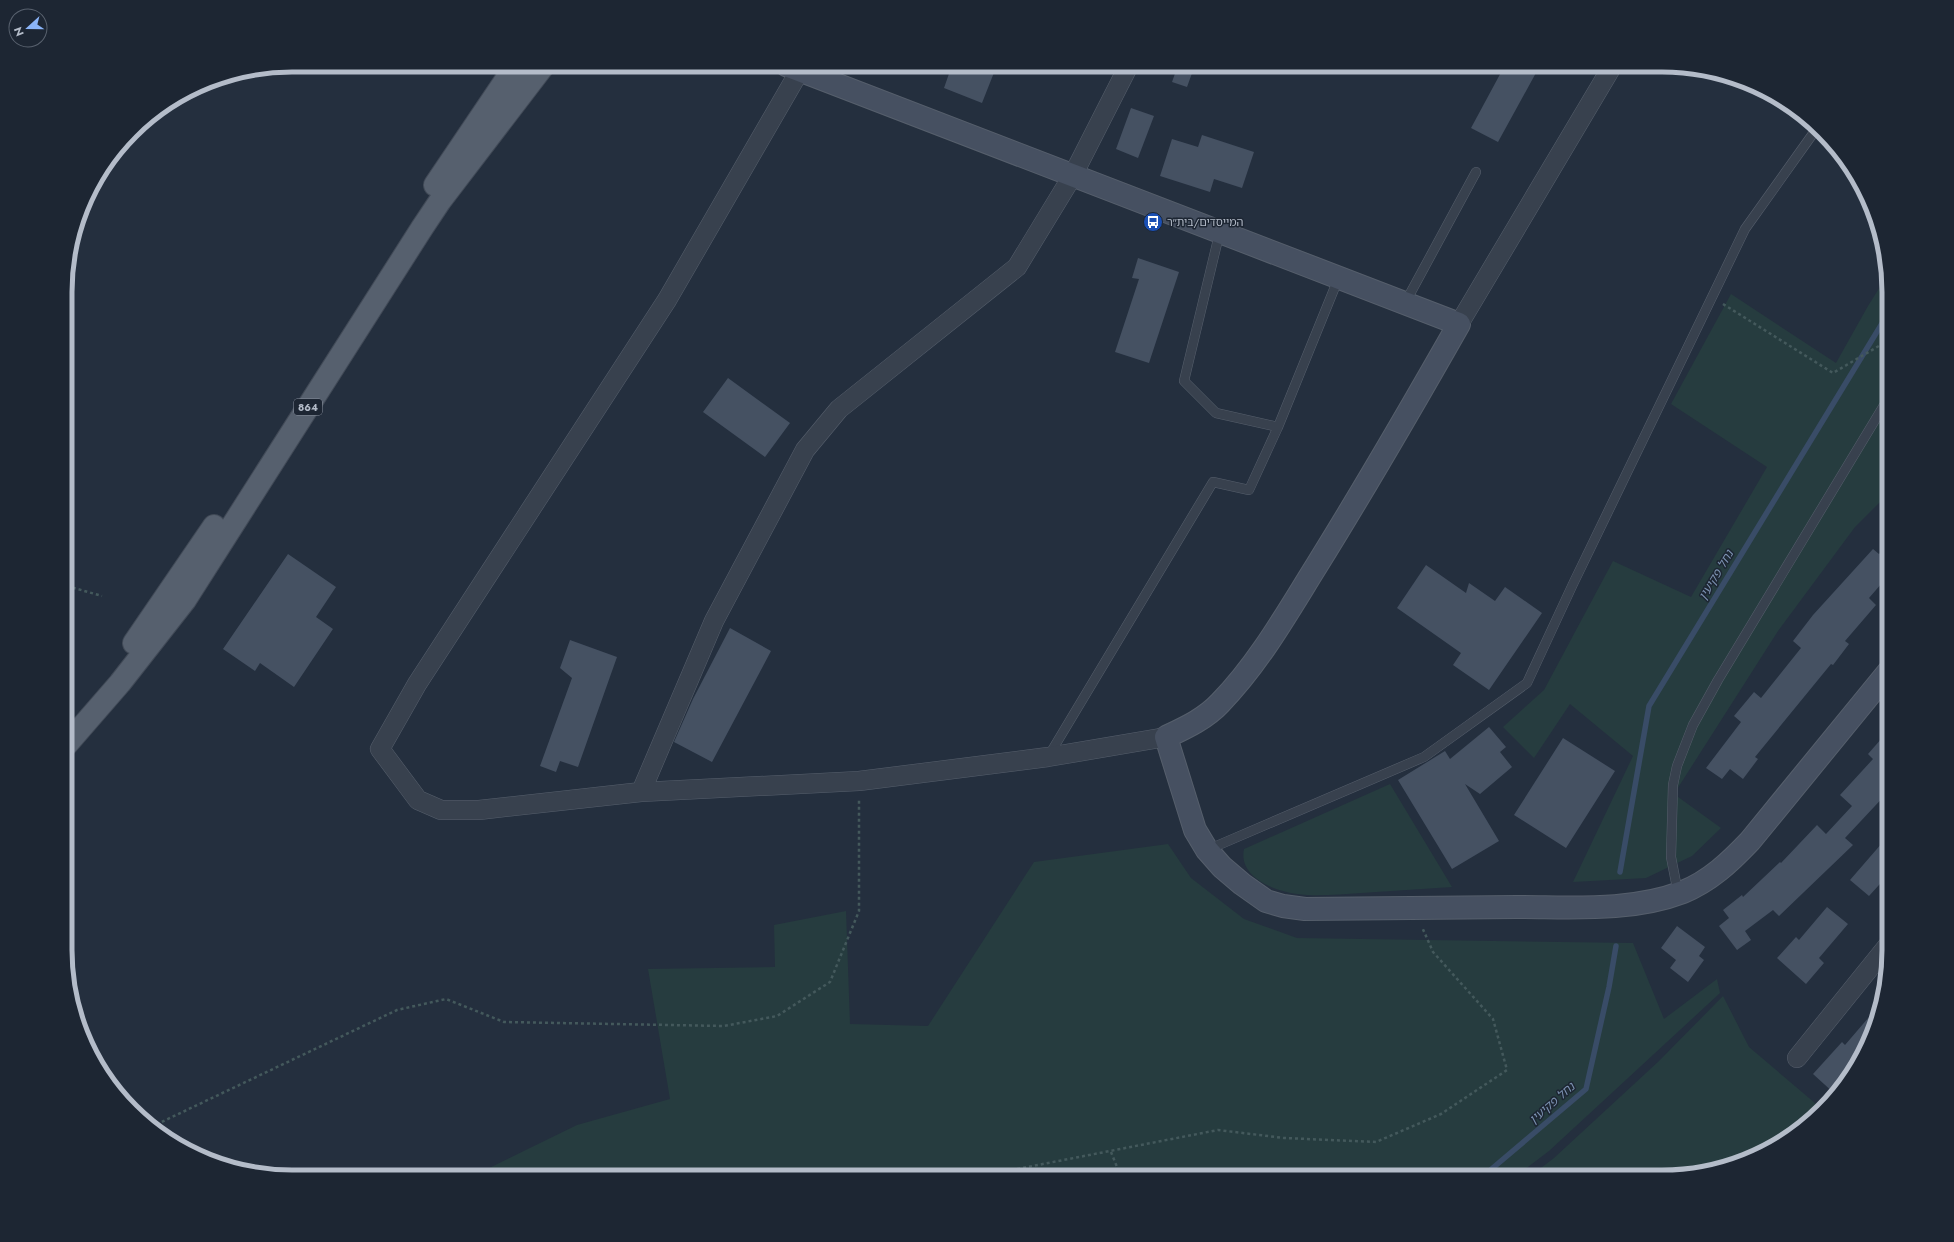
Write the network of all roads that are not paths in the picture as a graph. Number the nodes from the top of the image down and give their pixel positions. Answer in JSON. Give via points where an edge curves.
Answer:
{"nodes":[{"id":1,"x":511,"y":72,"type":"edge"},
{"id":2,"x":539,"y":72,"type":"edge"},
{"id":3,"x":793,"y":72,"type":"edge"},
{"id":4,"x":809,"y":72,"type":"edge"},
{"id":5,"x":1125,"y":72,"type":"edge"},
{"id":6,"x":1609,"y":72,"type":"edge"},
{"id":7,"x":1814,"y":132,"type":"edge"},
{"id":8,"x":1476,"y":172,"type":"dead end"},
{"id":9,"x":1073,"y":175,"type":"junction"},
{"id":10,"x":1220,"y":231,"type":"junction"},
{"id":11,"x":1339,"y":277,"type":"junction"},
{"id":12,"x":1405,"y":303,"type":"junction"},
{"id":13,"x":1459,"y":324,"type":"junction"},
{"id":14,"x":1882,"y":406,"type":"edge"},
{"id":15,"x":1278,"y":427,"type":"junction"},
{"id":16,"x":1882,"y":678,"type":"edge"},
{"id":17,"x":72,"y":717,"type":"edge"},
{"id":18,"x":1166,"y":737,"type":"junction"},
{"id":19,"x":72,"y":738,"type":"edge"},
{"id":20,"x":1048,"y":757,"type":"junction"},
{"id":21,"x":641,"y":792,"type":"junction"},
{"id":22,"x":1207,"y":850,"type":"junction"},
{"id":23,"x":1678,"y":893,"type":"junction"},
{"id":24,"x":1882,"y":952,"type":"edge"},
{"id":25,"x":1797,"y":1058,"type":"dead end"}],
"edges":[{"from":1,"to":17,"type":"main road","number":"864","via":[[402,234],[167,597],[118,665]]},
{"from":2,"to":19,"type":"main road","number":"864","via":[[426,223],[185,600],[120,683]]},
{"from":3,"to":21,"type":"street","via":[[667,300],[417,684],[380,749],[418,800],[440,810],[479,810]]},
{"from":4,"to":9,"type":"street"},
{"from":5,"to":9,"type":"street"},
{"from":6,"to":13,"type":"street"},
{"from":7,"to":22,"type":"lane","via":[[1745,229],[1527,683],[1424,757]]},
{"from":8,"to":12,"type":"lane"},
{"from":9,"to":10,"type":"street"},
{"from":9,"to":21,"type":"street","via":[[1017,267],[839,409],[805,450],[714,621]]},
{"from":10,"to":11,"type":"street"},
{"from":10,"to":15,"type":"lane","via":[[1184,381],[1216,413]]},
{"from":11,"to":12,"type":"street"},
{"from":11,"to":15,"type":"lane"},
{"from":12,"to":13,"type":"street"},
{"from":13,"to":18,"type":"street","via":[[1350,512],[1247,672],[1219,704],[1200,720]]},
{"from":14,"to":23,"type":"lane","via":[[1693,725],[1677,766],[1673,785],[1671,857]]},
{"from":15,"to":20,"type":"lane","via":[[1249,490],[1213,482]]},
{"from":16,"to":23,"type":"street","via":[[1750,841],[1708,879]]},
{"from":18,"to":20,"type":"street"},
{"from":18,"to":22,"type":"street","via":[[1195,830]]},
{"from":20,"to":21,"type":"street","via":[[859,781]]},
{"from":22,"to":23,"type":"street","via":[[1222,867],[1266,901],[1305,909],[1599,907],[1660,899]]},
{"from":24,"to":25,"type":"street"}]}
